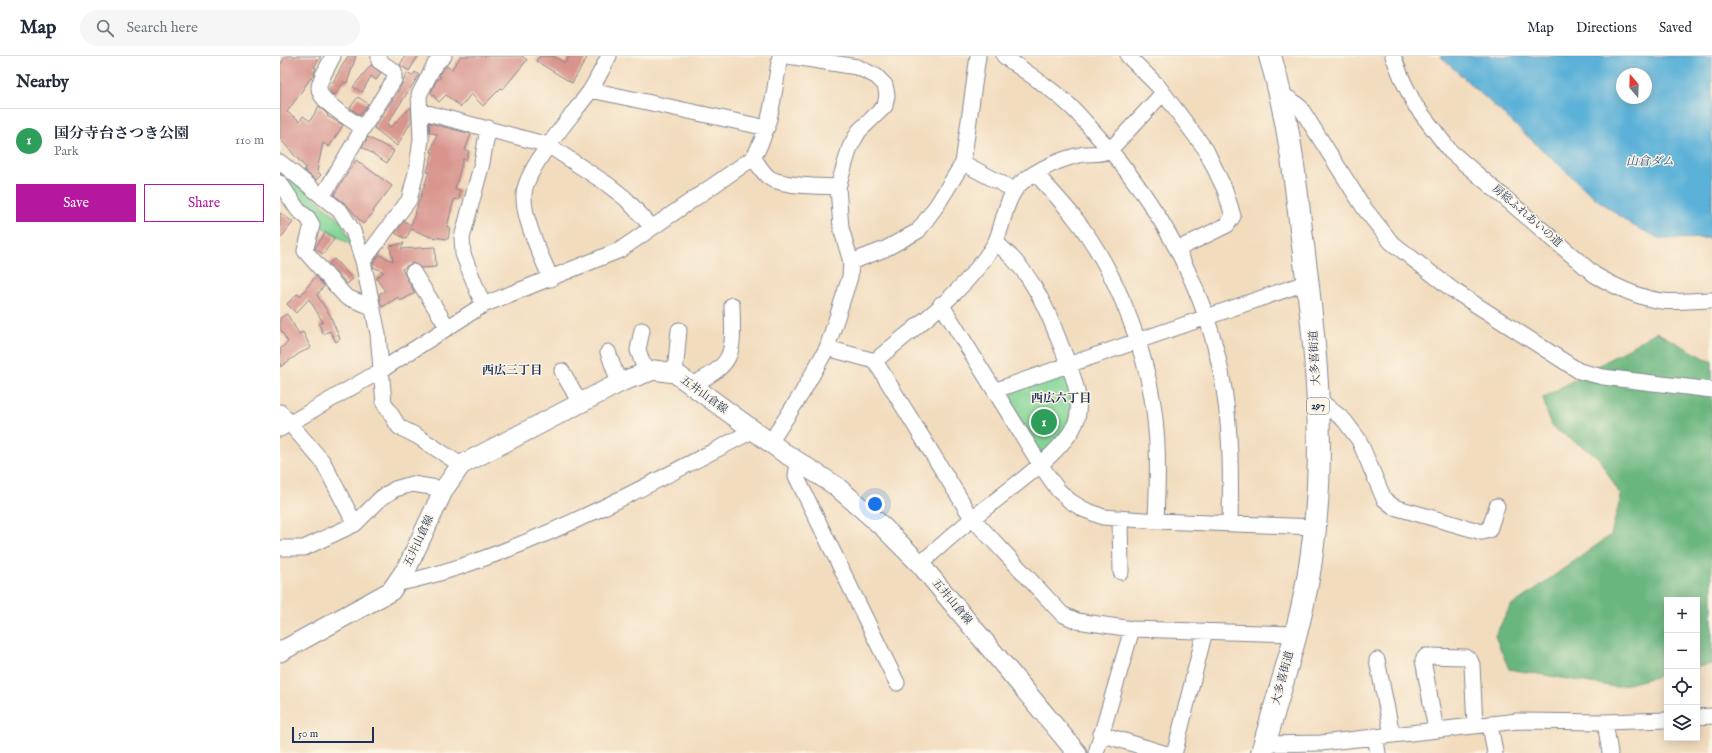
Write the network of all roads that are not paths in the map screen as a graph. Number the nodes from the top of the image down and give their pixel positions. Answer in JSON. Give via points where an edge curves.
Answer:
{"nodes":[{"id":1,"x":333,"y":56,"type":"edge"},
{"id":2,"x":378,"y":56,"type":"edge"},
{"id":3,"x":444,"y":56,"type":"edge"},
{"id":4,"x":609,"y":56,"type":"edge"},
{"id":5,"x":780,"y":56,"type":"edge"},
{"id":6,"x":788,"y":56,"type":"edge"},
{"id":7,"x":978,"y":56,"type":"edge"},
{"id":8,"x":1004,"y":56,"type":"edge"},
{"id":9,"x":1128,"y":56,"type":"edge"},
{"id":10,"x":1270,"y":56,"type":"edge"},
{"id":11,"x":1393,"y":56,"type":"edge"},
{"id":12,"x":590,"y":90,"type":"junction"},
{"id":13,"x":1163,"y":93,"type":"junction"},
{"id":14,"x":1282,"y":96,"type":"junction"},
{"id":15,"x":420,"y":111,"type":"junction"},
{"id":16,"x":363,"y":128,"type":"junction"},
{"id":17,"x":488,"y":128,"type":"junction"},
{"id":18,"x":767,"y":128,"type":"junction"},
{"id":19,"x":548,"y":145,"type":"junction"},
{"id":20,"x":1110,"y":150,"type":"junction"},
{"id":21,"x":753,"y":158,"type":"junction"},
{"id":22,"x":280,"y":162,"type":"edge"},
{"id":23,"x":963,"y":163,"type":"junction"},
{"id":24,"x":1036,"y":174,"type":"junction"},
{"id":25,"x":280,"y":183,"type":"edge"},
{"id":26,"x":838,"y":187,"type":"junction"},
{"id":27,"x":1014,"y":190,"type":"junction"},
{"id":28,"x":322,"y":197,"type":"junction"},
{"id":29,"x":652,"y":227,"type":"junction"},
{"id":30,"x":996,"y":242,"type":"junction"},
{"id":31,"x":1178,"y":249,"type":"junction"},
{"id":32,"x":363,"y":260,"type":"junction"},
{"id":33,"x":851,"y":262,"type":"junction"},
{"id":34,"x":413,"y":272,"type":"dead end"},
{"id":35,"x":551,"y":279,"type":"junction"},
{"id":36,"x":1308,"y":282,"type":"junction"},
{"id":37,"x":1712,"y":300,"type":"edge"},
{"id":38,"x":942,"y":304,"type":"junction"},
{"id":39,"x":483,"y":305,"type":"junction"},
{"id":40,"x":732,"y":305,"type":"dead end"},
{"id":41,"x":372,"y":307,"type":"junction"},
{"id":42,"x":1206,"y":317,"type":"junction"},
{"id":43,"x":448,"y":328,"type":"junction"},
{"id":44,"x":642,"y":330,"type":"dead end"},
{"id":45,"x":679,"y":330,"type":"dead end"},
{"id":46,"x":1138,"y":340,"type":"junction"},
{"id":47,"x":827,"y":348,"type":"junction"},
{"id":48,"x":608,"y":352,"type":"dead end"},
{"id":49,"x":875,"y":361,"type":"junction"},
{"id":50,"x":1069,"y":364,"type":"junction"},
{"id":51,"x":380,"y":371,"type":"junction"},
{"id":52,"x":562,"y":371,"type":"dead end"},
{"id":53,"x":646,"y":373,"type":"junction"},
{"id":54,"x":675,"y":373,"type":"junction"},
{"id":55,"x":619,"y":384,"type":"junction"},
{"id":56,"x":691,"y":385,"type":"junction"},
{"id":57,"x":996,"y":390,"type":"junction"},
{"id":58,"x":1712,"y":390,"type":"edge"},
{"id":59,"x":1317,"y":398,"type":"junction"},
{"id":60,"x":580,"y":403,"type":"junction"},
{"id":61,"x":280,"y":412,"type":"edge"},
{"id":62,"x":284,"y":426,"type":"edge"},
{"id":63,"x":754,"y":430,"type":"junction"},
{"id":64,"x":770,"y":443,"type":"junction"},
{"id":65,"x":798,"y":462,"type":"junction"},
{"id":66,"x":1040,"y":464,"type":"junction"},
{"id":67,"x":461,"y":465,"type":"junction"},
{"id":68,"x":444,"y":489,"type":"junction"},
{"id":69,"x":1497,"y":506,"type":"dead end"},
{"id":70,"x":972,"y":518,"type":"junction"},
{"id":71,"x":1120,"y":518,"type":"junction"},
{"id":72,"x":1156,"y":521,"type":"junction"},
{"id":73,"x":355,"y":524,"type":"junction"},
{"id":74,"x":1230,"y":524,"type":"junction"},
{"id":75,"x":1315,"y":527,"type":"junction"},
{"id":76,"x":280,"y":548,"type":"edge"},
{"id":77,"x":920,"y":564,"type":"junction"},
{"id":78,"x":1121,"y":572,"type":"dead end"},
{"id":79,"x":395,"y":584,"type":"junction"},
{"id":80,"x":1132,"y":629,"type":"junction"},
{"id":81,"x":1206,"y":631,"type":"junction"},
{"id":82,"x":1295,"y":634,"type":"junction"},
{"id":83,"x":280,"y":652,"type":"edge"},
{"id":84,"x":1377,"y":660,"type":"dead end"},
{"id":85,"x":897,"y":683,"type":"dead end"},
{"id":86,"x":1664,"y":720,"type":"edge"},
{"id":87,"x":1605,"y":722,"type":"junction"},
{"id":88,"x":1490,"y":724,"type":"junction"},
{"id":89,"x":1474,"y":726,"type":"junction"},
{"id":90,"x":1436,"y":730,"type":"junction"},
{"id":91,"x":1102,"y":734,"type":"junction"},
{"id":92,"x":1392,"y":734,"type":"junction"},
{"id":93,"x":1374,"y":736,"type":"junction"},
{"id":94,"x":1263,"y":749,"type":"edge"},
{"id":95,"x":1077,"y":753,"type":"edge"},
{"id":96,"x":1096,"y":753,"type":"edge"},
{"id":97,"x":1164,"y":753,"type":"edge"},
{"id":98,"x":1169,"y":753,"type":"edge"},
{"id":99,"x":1378,"y":753,"type":"edge"},
{"id":100,"x":1495,"y":753,"type":"edge"},
{"id":101,"x":1610,"y":753,"type":"edge"}],
"edges":[{"from":1,"to":16,"type":"street","via":[[319,86],[320,94],[325,101]]},
{"from":2,"to":16,"type":"street","via":[[379,61],[394,71],[394,80]]},
{"from":3,"to":15,"type":"street","via":[[435,64],[419,95]]},
{"from":4,"to":12,"type":"street"},
{"from":5,"to":18,"type":"street"},
{"from":6,"to":26,"type":"street","via":[[857,67],[876,76],[885,85],[885,106],[859,131],[850,147]]},
{"from":7,"to":23,"type":"street"},
{"from":8,"to":20,"type":"street","via":[[1069,105]]},
{"from":9,"to":13,"type":"street"},
{"from":10,"to":14,"type":"highway","name":"大多喜街道","number":"297"},
{"from":11,"to":37,"type":"street","name":"房総ふれあいの道","via":[[1402,81],[1415,105],[1450,151],[1596,275],[1631,293],[1662,301]]},
{"from":12,"to":18,"type":"street"},
{"from":12,"to":19,"type":"street"},
{"from":13,"to":20,"type":"street"},
{"from":13,"to":31,"type":"street","via":[[1206,150],[1225,190],[1233,216],[1227,225]]},
{"from":14,"to":36,"type":"highway","name":"大多喜街道","number":"297"},
{"from":14,"to":58,"type":"street","via":[[1300,107],[1364,208],[1391,242],[1453,290],[1579,371],[1603,377]]},
{"from":15,"to":17,"type":"street"},
{"from":15,"to":32,"type":"street","via":[[418,169],[409,200]]},
{"from":16,"to":28,"type":"street"},
{"from":17,"to":19,"type":"street"},
{"from":17,"to":39,"type":"street","via":[[482,163],[462,238],[462,254]]},
{"from":18,"to":21,"type":"street","via":[[763,142]]},
{"from":19,"to":29,"type":"street","via":[[613,189]]},
{"from":19,"to":35,"type":"street","via":[[525,185],[524,196],[532,232]]},
{"from":20,"to":24,"type":"street","via":[[1105,153],[1068,158]]},
{"from":20,"to":31,"type":"street","via":[[1145,195]]},
{"from":21,"to":26,"type":"street","via":[[768,177],[795,184]]},
{"from":21,"to":29,"type":"street"},
{"from":22,"to":28,"type":"street"},
{"from":23,"to":27,"type":"street"},
{"from":23,"to":33,"type":"street","via":[[938,205],[918,231],[885,249]]},
{"from":24,"to":27,"type":"street"},
{"from":24,"to":46,"type":"street","via":[[1075,218],[1103,261]]},
{"from":25,"to":41,"type":"street","via":[[298,210],[312,225],[306,251],[346,297]]},
{"from":26,"to":33,"type":"street","via":[[841,228]]},
{"from":27,"to":30,"type":"street"},
{"from":28,"to":32,"type":"street","via":[[341,212],[349,224]]},
{"from":29,"to":35,"type":"street","via":[[620,250]]},
{"from":30,"to":38,"type":"street","via":[[965,282]]},
{"from":30,"to":50,"type":"street","via":[[1016,262],[1038,295]]},
{"from":31,"to":42,"type":"street"},
{"from":32,"to":41,"type":"street"},
{"from":33,"to":47,"type":"street","via":[[850,277]]},
{"from":34,"to":43,"type":"street"},
{"from":35,"to":39,"type":"street"},
{"from":36,"to":42,"type":"street"},
{"from":36,"to":59,"type":"highway","name":"大多喜街道","number":"297"},
{"from":38,"to":49,"type":"street"},
{"from":38,"to":57,"type":"street"},
{"from":39,"to":43,"type":"street"},
{"from":40,"to":56,"type":"street","via":[[732,350],[725,365],[711,376]]},
{"from":41,"to":51,"type":"street","via":[[378,334]]},
{"from":42,"to":46,"type":"street"},
{"from":42,"to":74,"type":"street","via":[[1224,388],[1231,475]]},
{"from":43,"to":51,"type":"street"},
{"from":44,"to":53,"type":"street","via":[[638,350]]},
{"from":45,"to":54,"type":"street"},
{"from":46,"to":50,"type":"street"},
{"from":46,"to":72,"type":"street","via":[[1150,386],[1156,429]]},
{"from":47,"to":49,"type":"street"},
{"from":47,"to":64,"type":"street"},
{"from":48,"to":55,"type":"street"},
{"from":49,"to":70,"type":"street"},
{"from":50,"to":57,"type":"street"},
{"from":50,"to":66,"type":"street","via":[[1077,390],[1077,418],[1065,440]]},
{"from":51,"to":62,"type":"street"},
{"from":51,"to":67,"type":"street","via":[[384,403],[399,427]]},
{"from":52,"to":60,"type":"street"},
{"from":53,"to":54,"type":"main road","name":"五井山倉線","via":[[654,370]]},
{"from":53,"to":55,"type":"main road","name":"五井山倉線"},
{"from":54,"to":56,"type":"main road","name":"五井山倉線"},
{"from":55,"to":60,"type":"main road","name":"五井山倉線"},
{"from":56,"to":63,"type":"main road","name":"五井山倉線"},
{"from":57,"to":66,"type":"street"},
{"from":59,"to":69,"type":"street","via":[[1344,420],[1359,440],[1384,499],[1394,507],[1482,532],[1489,530]]},
{"from":59,"to":75,"type":"highway","name":"大多喜街道","number":"297","via":[[1319,466]]},
{"from":60,"to":67,"type":"main road","name":"五井山倉線"},
{"from":61,"to":62,"type":"street"},
{"from":62,"to":73,"type":"street","via":[[323,462]]},
{"from":63,"to":64,"type":"main road","name":"五井山倉線"},
{"from":63,"to":79,"type":"street","via":[[576,521],[507,550],[434,576]]},
{"from":64,"to":65,"type":"main road","name":"五井山倉線"},
{"from":65,"to":77,"type":"main road","name":"五井山倉線","via":[[836,486]]},
{"from":65,"to":85,"type":"street","via":[[796,476]]},
{"from":66,"to":70,"type":"street"},
{"from":66,"to":71,"type":"street","via":[[1058,490],[1070,501],[1103,517]]},
{"from":67,"to":68,"type":"main road","name":"五井山倉線"},
{"from":68,"to":73,"type":"street","via":[[412,484],[395,489],[381,498]]},
{"from":68,"to":79,"type":"main road","name":"五井山倉線","via":[[408,566]]},
{"from":70,"to":77,"type":"street"},
{"from":70,"to":80,"type":"street","via":[[1062,614],[1077,621]]},
{"from":71,"to":72,"type":"street"},
{"from":71,"to":78,"type":"street"},
{"from":72,"to":74,"type":"street"},
{"from":73,"to":76,"type":"street","via":[[304,548]]},
{"from":74,"to":75,"type":"street"},
{"from":75,"to":82,"type":"highway","name":"大多喜街道","number":"297","via":[[1309,577]]},
{"from":77,"to":95,"type":"main road","name":"五井山倉線"},
{"from":79,"to":83,"type":"main road","name":"五井山倉線","via":[[391,591]]},
{"from":80,"to":81,"type":"street"},
{"from":80,"to":91,"type":"street"},
{"from":81,"to":82,"type":"street"},
{"from":81,"to":98,"type":"street","via":[[1175,750]]},
{"from":82,"to":94,"type":"highway","name":"大多喜街道","number":"297"},
{"from":84,"to":92,"type":"street"},
{"from":86,"to":87,"type":"street"},
{"from":87,"to":88,"type":"street","via":[[1518,721]]},
{"from":87,"to":101,"type":"street"},
{"from":88,"to":89,"type":"street"},
{"from":88,"to":100,"type":"street"},
{"from":89,"to":90,"type":"street"},
{"from":89,"to":90,"type":"street","via":[[1470,660],[1464,657],[1426,656],[1423,660]]},
{"from":90,"to":92,"type":"street"},
{"from":91,"to":96,"type":"street"},
{"from":91,"to":97,"type":"street"},
{"from":92,"to":93,"type":"street"},
{"from":93,"to":94,"type":"street"},
{"from":93,"to":99,"type":"street"}]}
